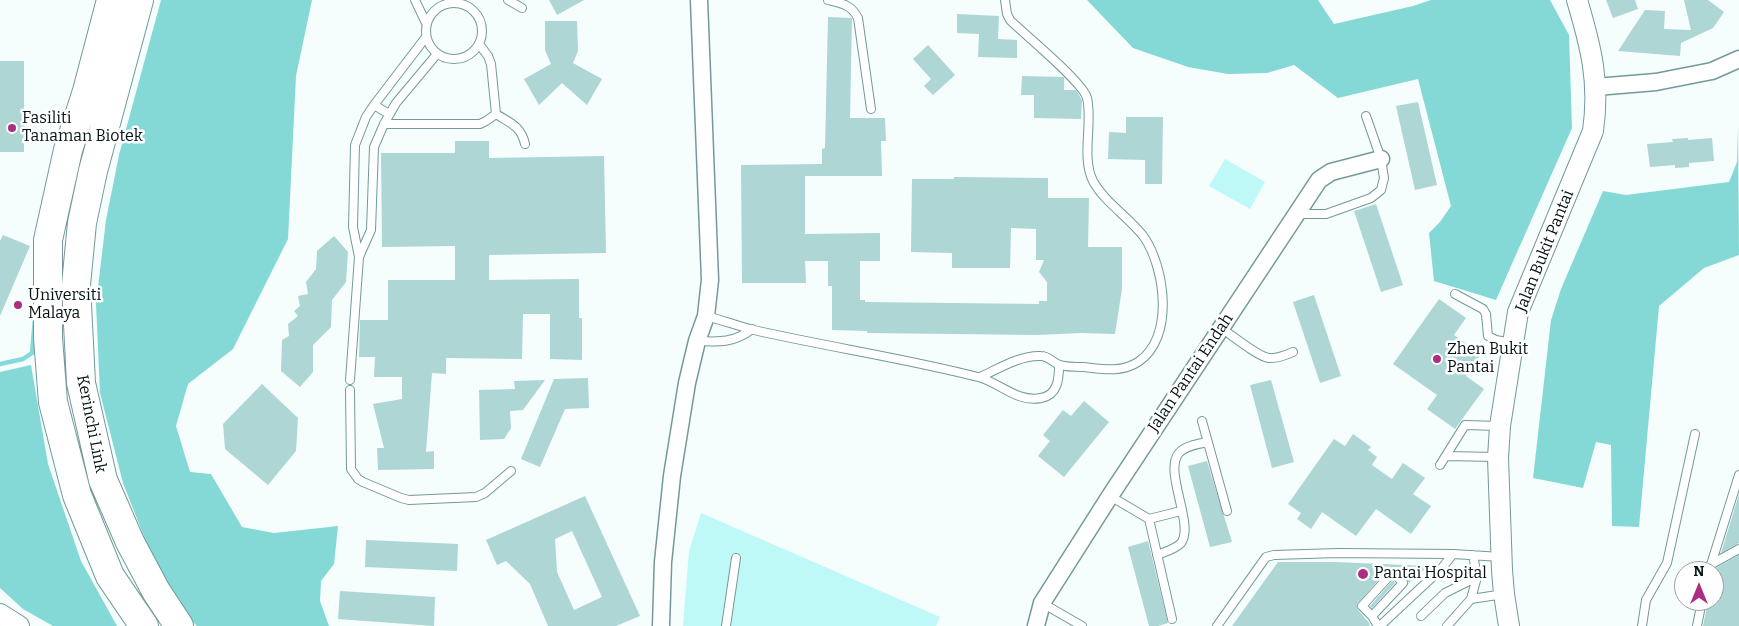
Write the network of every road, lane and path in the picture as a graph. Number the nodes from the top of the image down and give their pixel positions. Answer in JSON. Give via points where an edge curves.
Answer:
{"nodes":[{"id":1,"x":110,"y":0,"type":"edge"},
{"id":2,"x":139,"y":0,"type":"edge"},
{"id":3,"x":415,"y":0,"type":"edge"},
{"id":4,"x":437,"y":0,"type":"edge"},
{"id":5,"x":508,"y":0,"type":"edge"},
{"id":6,"x":699,"y":0,"type":"edge"},
{"id":7,"x":828,"y":0,"type":"edge"},
{"id":8,"x":1005,"y":0,"type":"edge"},
{"id":9,"x":1577,"y":0,"type":"edge"},
{"id":10,"x":470,"y":4,"type":"edge"},
{"id":11,"x":522,"y":8,"type":"dead end"},
{"id":12,"x":433,"y":11,"type":"junction"},
{"id":13,"x":426,"y":23,"type":"junction"},
{"id":14,"x":426,"y":37,"type":"junction"},
{"id":15,"x":479,"y":44,"type":"junction"},
{"id":16,"x":437,"y":54,"type":"junction"},
{"id":17,"x":1739,"y":59,"type":"edge"},
{"id":18,"x":1596,"y":87,"type":"junction"},
{"id":19,"x":374,"y":105,"type":"junction"},
{"id":20,"x":871,"y":108,"type":"dead end"},
{"id":21,"x":390,"y":114,"type":"junction"},
{"id":22,"x":496,"y":114,"type":"junction"},
{"id":23,"x":1366,"y":116,"type":"dead end"},
{"id":24,"x":384,"y":124,"type":"junction"},
{"id":25,"x":525,"y":144,"type":"dead end"},
{"id":26,"x":1381,"y":158,"type":"junction"},
{"id":27,"x":1297,"y":214,"type":"junction"},
{"id":28,"x":359,"y":257,"type":"junction"},
{"id":29,"x":1455,"y":294,"type":"dead end"},
{"id":30,"x":706,"y":316,"type":"junction"},
{"id":31,"x":1221,"y":328,"type":"junction"},
{"id":32,"x":752,"y":329,"type":"junction"},
{"id":33,"x":697,"y":341,"type":"junction"},
{"id":34,"x":1513,"y":344,"type":"junction"},
{"id":35,"x":1293,"y":352,"type":"dead end"},
{"id":36,"x":1059,"y":365,"type":"junction"},
{"id":37,"x":980,"y":377,"type":"junction"},
{"id":38,"x":350,"y":380,"type":"dead end"},
{"id":39,"x":350,"y":390,"type":"dead end"},
{"id":40,"x":1202,"y":421,"type":"dead end"},
{"id":41,"x":1500,"y":426,"type":"junction"},
{"id":42,"x":1695,"y":434,"type":"dead end"},
{"id":43,"x":1208,"y":442,"type":"junction"},
{"id":44,"x":1446,"y":456,"type":"junction"},
{"id":45,"x":1498,"y":458,"type":"junction"},
{"id":46,"x":1440,"y":465,"type":"dead end"},
{"id":47,"x":511,"y":471,"type":"dead end"},
{"id":48,"x":1739,"y":475,"type":"edge"},
{"id":49,"x":1110,"y":496,"type":"junction"},
{"id":50,"x":1181,"y":511,"type":"junction"},
{"id":51,"x":1227,"y":511,"type":"dead end"},
{"id":52,"x":1148,"y":519,"type":"junction"},
{"id":53,"x":1739,"y":549,"type":"edge"},
{"id":54,"x":1454,"y":554,"type":"junction"},
{"id":55,"x":1157,"y":555,"type":"junction"},
{"id":56,"x":1473,"y":555,"type":"junction"},
{"id":57,"x":1501,"y":556,"type":"junction"},
{"id":58,"x":736,"y":558,"type":"dead end"},
{"id":59,"x":1711,"y":561,"type":"edge"},
{"id":60,"x":1720,"y":561,"type":"edge"},
{"id":61,"x":1477,"y":577,"type":"junction"},
{"id":62,"x":1504,"y":594,"type":"junction"},
{"id":63,"x":1471,"y":599,"type":"junction"},
{"id":64,"x":1042,"y":603,"type":"junction"},
{"id":65,"x":1700,"y":611,"type":"edge"},
{"id":66,"x":0,"y":614,"type":"edge"},
{"id":67,"x":1372,"y":616,"type":"junction"},
{"id":68,"x":1421,"y":616,"type":"dead end"},
{"id":69,"x":1172,"y":619,"type":"dead end"},
{"id":70,"x":18,"y":626,"type":"edge"},
{"id":71,"x":144,"y":626,"type":"edge"},
{"id":72,"x":179,"y":626,"type":"edge"},
{"id":73,"x":661,"y":626,"type":"edge"},
{"id":74,"x":726,"y":626,"type":"edge"},
{"id":75,"x":1036,"y":626,"type":"edge"},
{"id":76,"x":1082,"y":626,"type":"edge"},
{"id":77,"x":1218,"y":626,"type":"edge"},
{"id":78,"x":1379,"y":626,"type":"edge"},
{"id":79,"x":1447,"y":626,"type":"edge"},
{"id":80,"x":1510,"y":626,"type":"edge"},
{"id":81,"x":1642,"y":626,"type":"edge"},
{"id":82,"x":1697,"y":626,"type":"edge"}],
"edges":[{"from":1,"to":71,"type":"highway","name":"Kerinchi Link","via":[[68,150],[48,240],[48,338],[53,402],[77,495],[110,576]]},
{"from":2,"to":72,"type":"highway","name":"Kerinchi Link","via":[[82,223],[76,285],[81,383],[103,480],[130,542]]},
{"from":3,"to":13,"type":"lane"},
{"from":4,"to":12,"type":"lane"},
{"from":5,"to":11,"type":"lane"},
{"from":6,"to":30,"type":"street","via":[[710,280]]},
{"from":7,"to":20,"type":"lane","via":[[844,3],[858,18]]},
{"from":8,"to":36,"type":"lane","via":[[1010,20],[1084,92],[1088,102],[1089,165],[1093,180],[1144,237],[1156,261],[1163,289],[1163,319],[1153,346],[1140,361],[1128,368],[1113,370]]},
{"from":9,"to":18,"type":"street","name":"Jalan Bukit Pantai","via":[[1593,59]]},
{"from":10,"to":12,"type":"lane","via":[[455,2]]},
{"from":10,"to":15,"type":"lane","via":[[481,20]]},
{"from":12,"to":13,"type":"lane"},
{"from":13,"to":14,"type":"lane"},
{"from":14,"to":16,"type":"lane"},
{"from":14,"to":19,"type":"lane"},
{"from":15,"to":16,"type":"lane","via":[[465,57],[446,58]]},
{"from":15,"to":22,"type":"lane","via":[[491,64]]},
{"from":16,"to":21,"type":"lane"},
{"from":17,"to":18,"type":"street","via":[[1712,71],[1656,82]]},
{"from":18,"to":34,"type":"street","name":"Jalan Bukit Pantai","via":[[1593,131],[1518,312]]},
{"from":19,"to":21,"type":"lane"},
{"from":19,"to":28,"type":"lane","via":[[355,145],[353,227]]},
{"from":21,"to":24,"type":"lane"},
{"from":22,"to":24,"type":"lane","via":[[480,124]]},
{"from":22,"to":25,"type":"lane","via":[[518,128]]},
{"from":23,"to":26,"type":"lane"},
{"from":24,"to":28,"type":"lane","via":[[374,147],[371,230]]},
{"from":26,"to":27,"type":"street","name":"Jalan Pantai Endah","via":[[1324,175]]},
{"from":26,"to":27,"type":"lane","via":[[1383,185],[1376,195],[1326,214]]},
{"from":27,"to":31,"type":"street","name":"Jalan Pantai Endah"},
{"from":28,"to":38,"type":"lane"},
{"from":29,"to":34,"type":"lane","via":[[1483,309],[1488,336]]},
{"from":30,"to":32,"type":"lane"},
{"from":30,"to":33,"type":"street"},
{"from":31,"to":35,"type":"lane","via":[[1261,355],[1270,358]]},
{"from":31,"to":49,"type":"street","name":"Jalan Pantai Endah"},
{"from":32,"to":33,"type":"lane","via":[[742,337],[718,342]]},
{"from":32,"to":37,"type":"lane"},
{"from":33,"to":73,"type":"street","via":[[672,476],[663,562]]},
{"from":34,"to":41,"type":"street","name":"Jalan Bukit Pantai"},
{"from":36,"to":37,"type":"lane","via":[[1043,356],[1030,356]]},
{"from":36,"to":37,"type":"lane","via":[[1055,391],[1040,398],[1017,396]]},
{"from":39,"to":47,"type":"lane","via":[[351,470],[363,482],[409,500],[476,497]]},
{"from":40,"to":43,"type":"lane"},
{"from":41,"to":44,"type":"lane","via":[[1465,425]]},
{"from":41,"to":45,"type":"street","name":"Jalan Bukit Pantai"},
{"from":42,"to":81,"type":"lane","via":[[1667,563],[1646,600]]},
{"from":43,"to":50,"type":"lane","via":[[1184,448],[1176,457]]},
{"from":43,"to":51,"type":"lane"},
{"from":44,"to":45,"type":"lane"},
{"from":44,"to":46,"type":"lane"},
{"from":45,"to":57,"type":"street","name":"Jalan Bukit Pantai"},
{"from":48,"to":59,"type":"lane"},
{"from":49,"to":52,"type":"lane"},
{"from":49,"to":64,"type":"street","name":"Jalan Pantai Endah"},
{"from":50,"to":52,"type":"lane"},
{"from":50,"to":55,"type":"lane","via":[[1185,532],[1182,542]]},
{"from":52,"to":55,"type":"lane"},
{"from":53,"to":60,"type":"lane"},
{"from":54,"to":56,"type":"lane"},
{"from":54,"to":77,"type":"lane","via":[[1274,555],[1260,564]]},
{"from":54,"to":78,"type":"lane"},
{"from":55,"to":69,"type":"lane"},
{"from":56,"to":57,"type":"lane"},
{"from":56,"to":61,"type":"lane"},
{"from":57,"to":62,"type":"street","name":"Jalan Bukit Pantai"},
{"from":58,"to":74,"type":"lane"},
{"from":61,"to":63,"type":"lane"},
{"from":61,"to":68,"type":"lane","via":[[1445,593]]},
{"from":62,"to":63,"type":"lane"},
{"from":62,"to":80,"type":"street","name":"Jalan Bukit Pantai"},
{"from":63,"to":79,"type":"lane"},
{"from":64,"to":75,"type":"street","name":"Jalan Pantai Endah"},
{"from":64,"to":76,"type":"lane"},
{"from":65,"to":82,"type":"lane"},
{"from":66,"to":70,"type":"street"},
{"from":67,"to":67,"type":"lane","via":[[1404,583],[1393,572],[1362,606]]},
{"from":67,"to":78,"type":"lane"}]}
